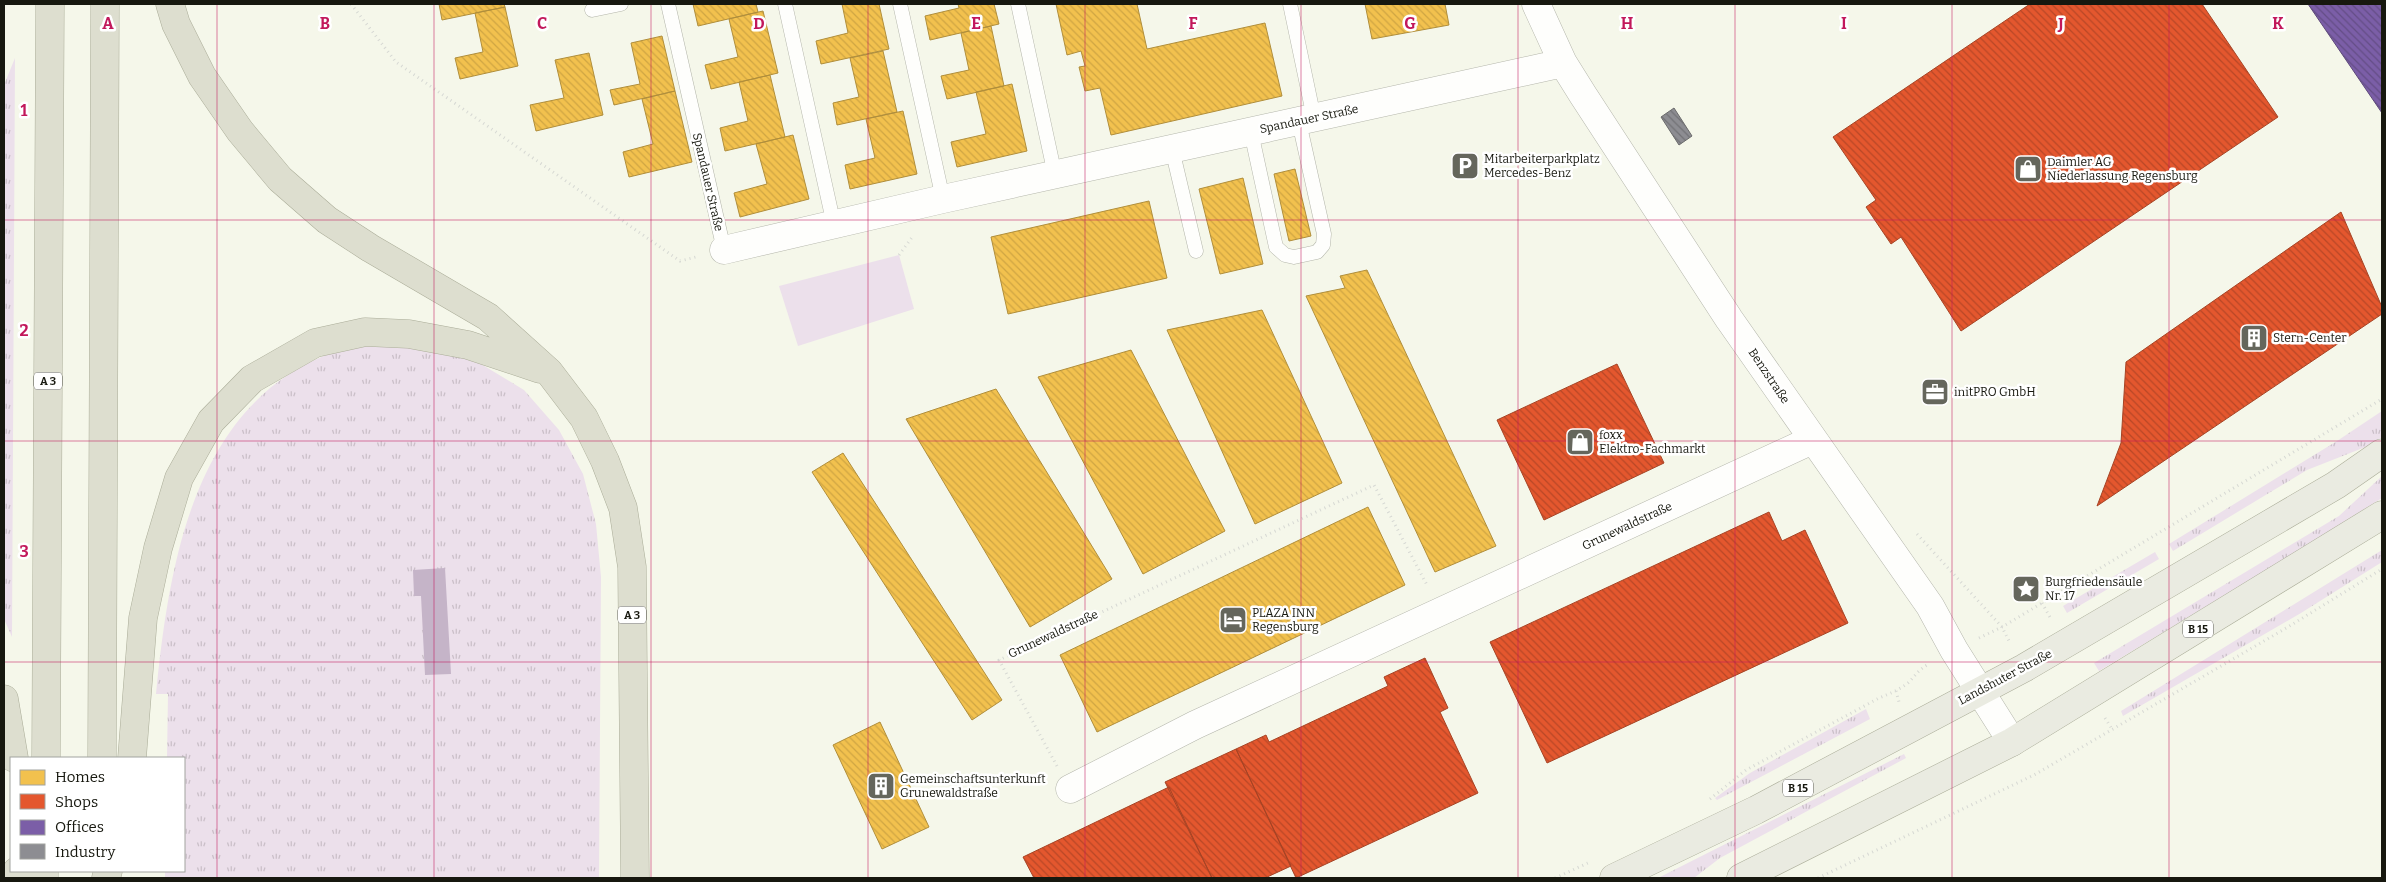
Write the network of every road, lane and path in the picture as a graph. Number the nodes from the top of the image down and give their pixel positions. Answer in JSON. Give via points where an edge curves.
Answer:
{"nodes":[{"id":1,"x":50,"y":4,"type":"edge"},
{"id":2,"x":105,"y":4,"type":"edge"},
{"id":3,"x":170,"y":4,"type":"edge"},
{"id":4,"x":351,"y":4,"type":"edge"},
{"id":5,"x":621,"y":4,"type":"edge"},
{"id":6,"x":668,"y":4,"type":"edge"},
{"id":7,"x":785,"y":4,"type":"edge"},
{"id":8,"x":900,"y":4,"type":"edge"},
{"id":9,"x":1018,"y":4,"type":"edge"},
{"id":10,"x":1290,"y":4,"type":"edge"},
{"id":11,"x":1536,"y":4,"type":"edge"},
{"id":12,"x":592,"y":10,"type":"dead end"},
{"id":13,"x":1563,"y":63,"type":"junction"},
{"id":14,"x":1307,"y":120,"type":"junction"},
{"id":15,"x":1251,"y":132,"type":"junction"},
{"id":16,"x":1172,"y":149,"type":"junction"},
{"id":17,"x":1056,"y":174,"type":"junction"},
{"id":18,"x":943,"y":199,"type":"junction"},
{"id":19,"x":834,"y":225,"type":"junction"},
{"id":20,"x":724,"y":250,"type":"junction"},
{"id":21,"x":1196,"y":251,"type":"dead end"},
{"id":22,"x":549,"y":372,"type":"junction"},
{"id":23,"x":2382,"y":399,"type":"edge"},
{"id":24,"x":1812,"y":440,"type":"junction"},
{"id":25,"x":2382,"y":453,"type":"edge"},
{"id":26,"x":2382,"y":515,"type":"edge"},
{"id":27,"x":2382,"y":569,"type":"edge"},
{"id":28,"x":1441,"y":612,"type":"junction"},
{"id":29,"x":1954,"y":650,"type":"junction"},
{"id":30,"x":1979,"y":691,"type":"junction"},
{"id":31,"x":4,"y":699,"type":"edge"},
{"id":32,"x":2012,"y":742,"type":"junction"},
{"id":33,"x":14,"y":757,"type":"edge"},
{"id":34,"x":46,"y":757,"type":"edge"},
{"id":35,"x":102,"y":757,"type":"edge"},
{"id":36,"x":132,"y":757,"type":"edge"},
{"id":37,"x":1070,"y":789,"type":"joint"},
{"id":38,"x":1707,"y":801,"type":"dead end"},
{"id":39,"x":1606,"y":868,"type":"edge"},
{"id":40,"x":635,"y":878,"type":"edge"},
{"id":41,"x":1555,"y":878,"type":"edge"},
{"id":42,"x":1741,"y":878,"type":"edge"},
{"id":43,"x":1818,"y":878,"type":"edge"}],
"edges":[{"from":1,"to":34,"type":"highway","number":"A 3"},
{"from":2,"to":35,"type":"highway"},
{"from":3,"to":22,"type":"highway","number":"A 3","via":[[176,24],[202,76],[240,131],[280,178],[327,220],[488,317]]},
{"from":4,"to":20,"type":"path","via":[[396,62],[680,261]]},
{"from":5,"to":12,"type":"lane"},
{"from":6,"to":20,"type":"lane","name":"Spandauer Straße"},
{"from":7,"to":19,"type":"lane"},
{"from":8,"to":18,"type":"lane"},
{"from":9,"to":17,"type":"lane"},
{"from":10,"to":14,"type":"lane"},
{"from":11,"to":13,"type":"street","name":"Benzstraße"},
{"from":13,"to":14,"type":"street","name":"Spandauer Straße"},
{"from":13,"to":24,"type":"street","name":"Benzstraße","via":[[1729,319]]},
{"from":14,"to":15,"type":"street","name":"Spandauer Straße"},
{"from":14,"to":15,"type":"lane","via":[[1323,245],[1317,252],[1294,257],[1285,255],[1276,247]]},
{"from":15,"to":16,"type":"street","name":"Spandauer Straße"},
{"from":16,"to":17,"type":"street","name":"Spandauer Straße"},
{"from":16,"to":21,"type":"lane"},
{"from":17,"to":18,"type":"street","name":"Spandauer Straße"},
{"from":18,"to":19,"type":"street","name":"Spandauer Straße"},
{"from":19,"to":20,"type":"street","name":"Spandauer Straße"},
{"from":22,"to":36,"type":"highway","via":[[468,345],[409,334],[365,332],[315,343],[252,379],[211,421],[179,478],[158,548],[143,618]]},
{"from":22,"to":40,"type":"highway","number":"A 3","via":[[584,418],[605,461],[622,508],[632,567]]},
{"from":23,"to":29,"type":"path","via":[[2002,627]]},
{"from":24,"to":28,"type":"street","name":"Grunewaldstraße"},
{"from":24,"to":29,"type":"street","name":"Benzstraße","via":[[1930,606]]},
{"from":25,"to":30,"type":"main road","name":"Landshuter Straße","number":"B 15","via":[[2320,494],[2024,668]]},
{"from":26,"to":32,"type":"main road","number":"B 15"},
{"from":27,"to":43,"type":"path","via":[[2034,775]]},
{"from":28,"to":37,"type":"street","name":"Grunewaldstraße","via":[[1195,725]]},
{"from":28,"to":37,"type":"path","name":"Grunewaldstraße","via":[[1374,485],[999,660]]},
{"from":29,"to":30,"type":"street","name":"Benzstraße"},
{"from":29,"to":38,"type":"path","via":[[1919,670],[1896,691],[1746,770]]},
{"from":30,"to":32,"type":"street","name":"Benzstraße"},
{"from":30,"to":39,"type":"main road","name":"Landshuter Straße","number":"B 15","via":[[1756,810]]},
{"from":31,"to":33,"type":"highway"},
{"from":32,"to":42,"type":"main road","number":"B 15"},
{"from":39,"to":41,"type":"path"}]}
